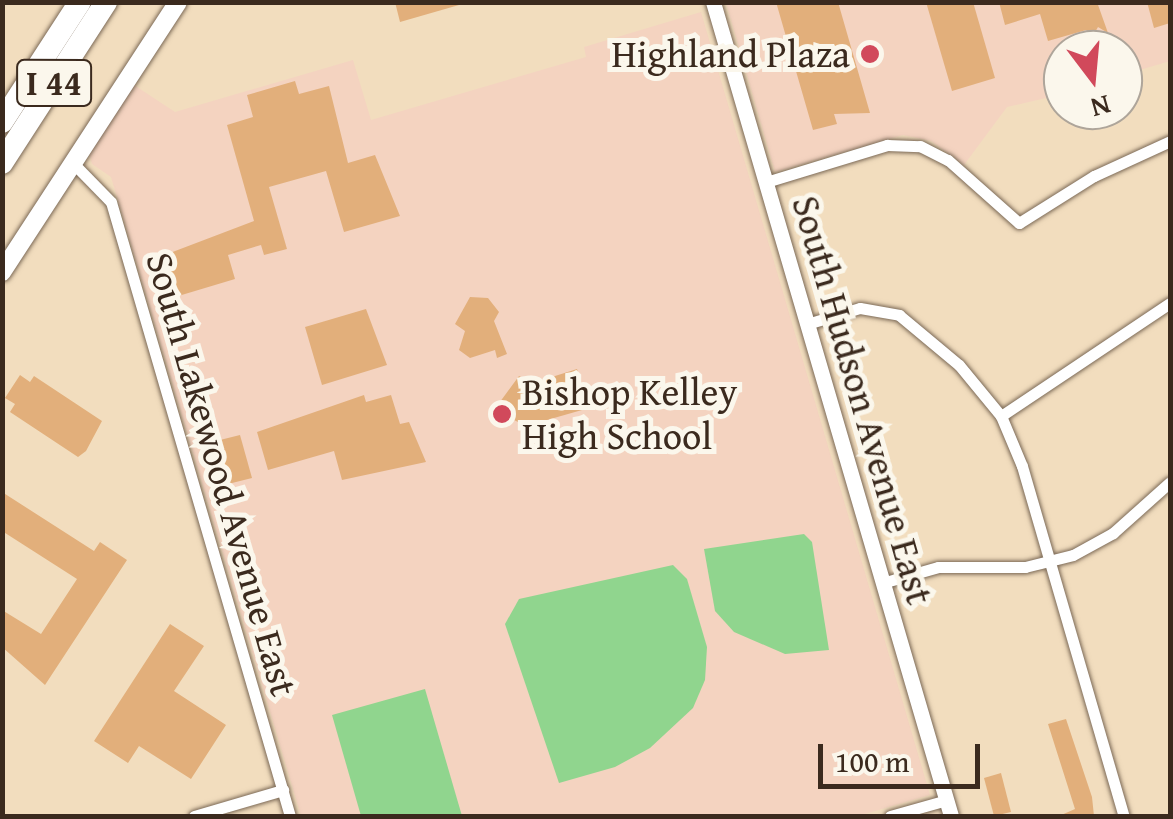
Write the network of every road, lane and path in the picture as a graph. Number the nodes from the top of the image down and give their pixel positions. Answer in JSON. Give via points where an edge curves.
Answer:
{"nodes":[{"id":1,"x":80,"y":2,"type":"edge"},
{"id":2,"x":106,"y":2,"type":"edge"},
{"id":3,"x":178,"y":2,"type":"edge"},
{"id":4,"x":713,"y":2,"type":"edge"},
{"id":5,"x":2,"y":122,"type":"edge"},
{"id":6,"x":1170,"y":141,"type":"edge"},
{"id":7,"x":2,"y":163,"type":"edge"},
{"id":8,"x":72,"y":163,"type":"junction"},
{"id":9,"x":766,"y":182,"type":"junction"},
{"id":10,"x":2,"y":272,"type":"edge"},
{"id":11,"x":1170,"y":303,"type":"edge"},
{"id":12,"x":807,"y":324,"type":"junction"},
{"id":13,"x":1001,"y":416,"type":"junction"},
{"id":14,"x":1167,"y":490,"type":"edge"},
{"id":15,"x":1050,"y":562,"type":"junction"},
{"id":16,"x":882,"y":583,"type":"junction"},
{"id":17,"x":283,"y":790,"type":"junction"},
{"id":18,"x":949,"y":808,"type":"edge"},
{"id":19,"x":194,"y":816,"type":"edge"},
{"id":20,"x":290,"y":816,"type":"edge"},
{"id":21,"x":890,"y":816,"type":"edge"},
{"id":22,"x":1124,"y":816,"type":"edge"}],
"edges":[{"from":1,"to":5,"type":"highway","number":"I 44"},
{"from":2,"to":7,"type":"highway","number":"I 44"},
{"from":3,"to":8,"type":"main road"},
{"from":4,"to":9,"type":"street","name":"South Hudson Avenue East"},
{"from":6,"to":9,"type":"street","via":[[1094,176],[1020,223],[948,160],[920,146],[887,145]]},
{"from":8,"to":10,"type":"main road"},
{"from":8,"to":17,"type":"street","name":"South Lakewood Avenue East","via":[[111,202]]},
{"from":9,"to":12,"type":"street","name":"South Hudson Avenue East"},
{"from":11,"to":13,"type":"street"},
{"from":12,"to":13,"type":"street","via":[[860,308],[900,315],[959,365]]},
{"from":12,"to":16,"type":"street","name":"South Hudson Avenue East"},
{"from":13,"to":15,"type":"street"},
{"from":14,"to":15,"type":"street","via":[[1091,547]]},
{"from":15,"to":16,"type":"street","via":[[938,568]]},
{"from":15,"to":22,"type":"street"},
{"from":16,"to":18,"type":"street","name":"South Hudson Avenue East"},
{"from":17,"to":19,"type":"street"},
{"from":17,"to":20,"type":"street","name":"South Lakewood Avenue East"},
{"from":18,"to":21,"type":"street"}]}
